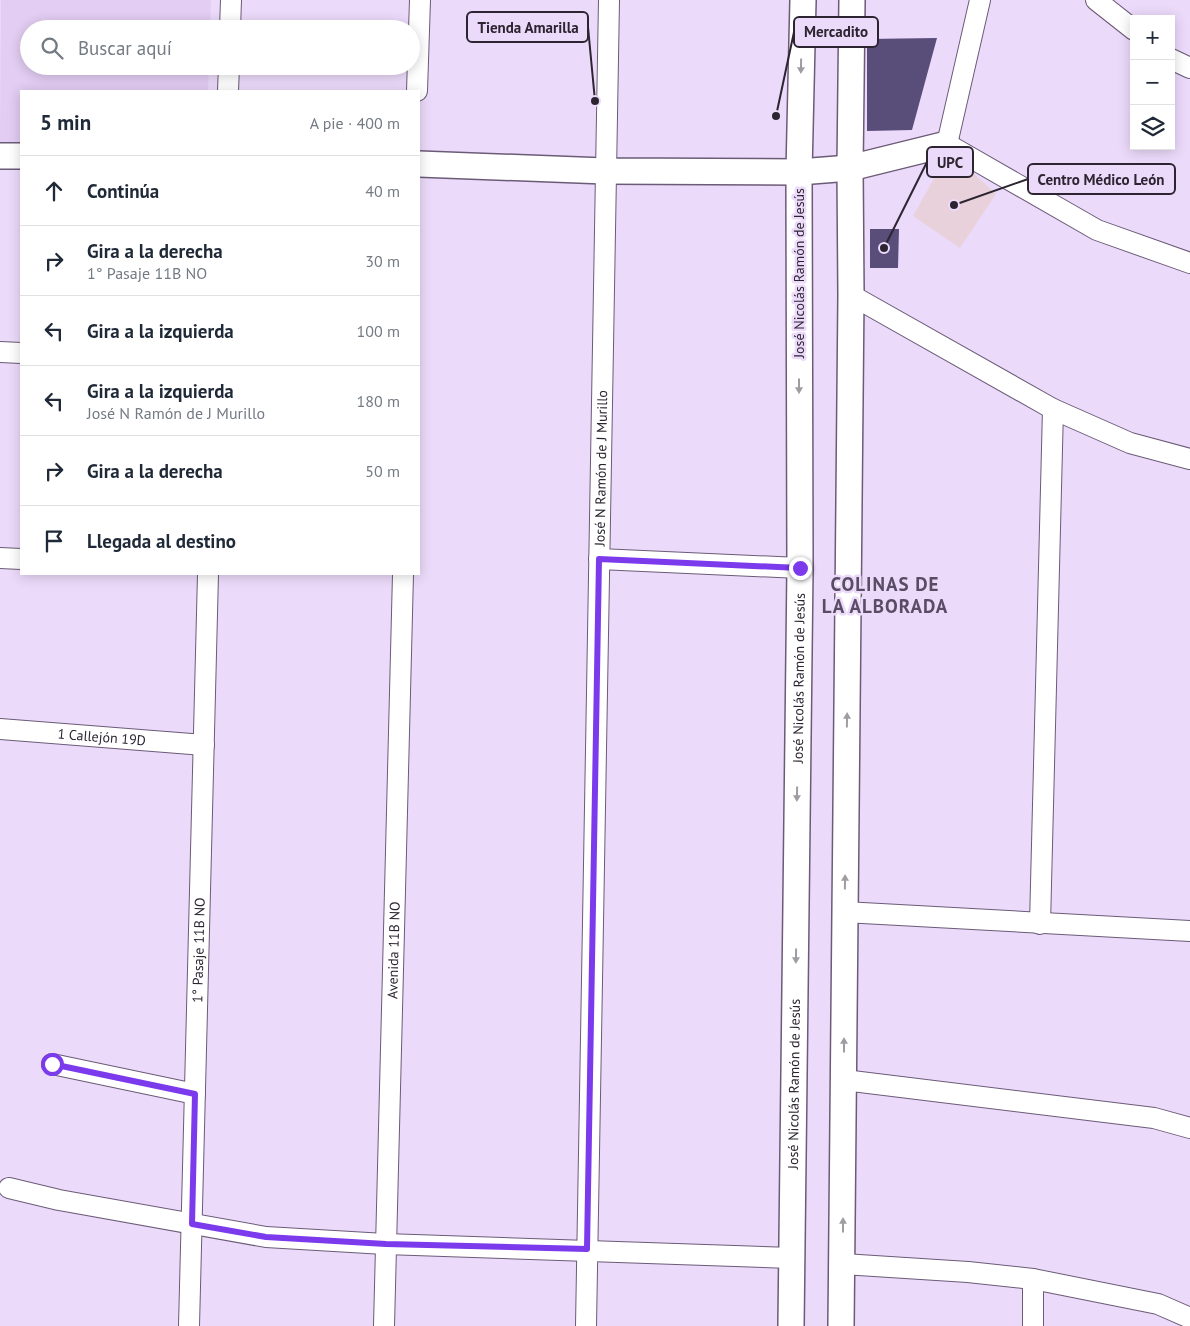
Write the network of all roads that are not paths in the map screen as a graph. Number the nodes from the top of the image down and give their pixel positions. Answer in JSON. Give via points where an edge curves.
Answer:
{"nodes":[{"id":1,"x":231,"y":0,"type":"edge"},
{"id":2,"x":420,"y":0,"type":"edge"},
{"id":3,"x":609,"y":0,"type":"edge"},
{"id":4,"x":803,"y":0,"type":"edge"},
{"id":5,"x":852,"y":0,"type":"edge"},
{"id":6,"x":980,"y":0,"type":"edge"},
{"id":7,"x":1096,"y":0,"type":"edge"},
{"id":8,"x":230,"y":20,"type":"edge"},
{"id":9,"x":419,"y":20,"type":"edge"},
{"id":10,"x":1130,"y":27,"type":"edge"},
{"id":11,"x":1173,"y":60,"type":"edge"},
{"id":12,"x":1190,"y":68,"type":"edge"},
{"id":13,"x":229,"y":75,"type":"edge"},
{"id":14,"x":418,"y":75,"type":"edge"},
{"id":15,"x":228,"y":90,"type":"edge"},
{"id":16,"x":417,"y":90,"type":"edge"},
{"id":17,"x":947,"y":144,"type":"junction"},
{"id":18,"x":0,"y":156,"type":"edge"},
{"id":19,"x":20,"y":156,"type":"edge"},
{"id":20,"x":420,"y":164,"type":"edge"},
{"id":21,"x":850,"y":168,"type":"junction"},
{"id":22,"x":605,"y":171,"type":"junction"},
{"id":23,"x":799,"y":172,"type":"junction"},
{"id":24,"x":1190,"y":263,"type":"edge"},
{"id":25,"x":851,"y":295,"type":"junction"},
{"id":26,"x":0,"y":352,"type":"edge"},
{"id":27,"x":20,"y":353,"type":"edge"},
{"id":28,"x":1053,"y":409,"type":"junction"},
{"id":29,"x":1190,"y":459,"type":"edge"},
{"id":30,"x":0,"y":558,"type":"edge"},
{"id":31,"x":599,"y":559,"type":"junction"},
{"id":32,"x":20,"y":560,"type":"edge"},
{"id":33,"x":800,"y":568,"type":"junction"},
{"id":34,"x":208,"y":575,"type":"edge"},
{"id":35,"x":403,"y":575,"type":"edge"},
{"id":36,"x":0,"y":729,"type":"edge"},
{"id":37,"x":204,"y":745,"type":"junction"},
{"id":38,"x":844,"y":912,"type":"junction"},
{"id":39,"x":1040,"y":924,"type":"junction"},
{"id":40,"x":1190,"y":931,"type":"edge"},
{"id":41,"x":52,"y":1064,"type":"dead end"},
{"id":42,"x":844,"y":1080,"type":"junction"},
{"id":43,"x":195,"y":1094,"type":"junction"},
{"id":44,"x":1190,"y":1128,"type":"edge"},
{"id":45,"x":9,"y":1188,"type":"dead end"},
{"id":46,"x":192,"y":1224,"type":"junction"},
{"id":47,"x":386,"y":1244,"type":"junction"},
{"id":48,"x":587,"y":1249,"type":"junction"},
{"id":49,"x":792,"y":1258,"type":"junction"},
{"id":50,"x":843,"y":1264,"type":"junction"},
{"id":51,"x":1033,"y":1279,"type":"junction"},
{"id":52,"x":1190,"y":1318,"type":"edge"},
{"id":53,"x":189,"y":1326,"type":"edge"},
{"id":54,"x":384,"y":1326,"type":"edge"},
{"id":55,"x":586,"y":1326,"type":"edge"},
{"id":56,"x":791,"y":1326,"type":"edge"},
{"id":57,"x":841,"y":1326,"type":"edge"},
{"id":58,"x":1033,"y":1326,"type":"edge"}],
"edges":[{"from":1,"to":8,"type":"street"},
{"from":2,"to":9,"type":"street"},
{"from":3,"to":22,"type":"street","name":"José N Ramón de J Murillo"},
{"from":4,"to":23,"type":"street","name":"José Nicolás Ramón de Jesús","one_way":true},
{"from":5,"to":21,"type":"street"},
{"from":6,"to":17,"type":"street"},
{"from":7,"to":10,"type":"street"},
{"from":11,"to":12,"type":"street"},
{"from":13,"to":15,"type":"street"},
{"from":14,"to":16,"type":"street"},
{"from":17,"to":21,"type":"street"},
{"from":17,"to":24,"type":"street","via":[[1097,230]]},
{"from":18,"to":19,"type":"street"},
{"from":20,"to":22,"type":"street"},
{"from":21,"to":23,"type":"street"},
{"from":21,"to":25,"type":"street"},
{"from":22,"to":23,"type":"street"},
{"from":22,"to":31,"type":"street","name":"José N Ramón de J Murillo"},
{"from":23,"to":33,"type":"street","name":"José Nicolás Ramón de Jesús","one_way":true},
{"from":25,"to":28,"type":"street"},
{"from":38,"to":25,"type":"street","one_way":true},
{"from":26,"to":27,"type":"street"},
{"from":28,"to":29,"type":"street","via":[[1130,443]]},
{"from":28,"to":39,"type":"street"},
{"from":30,"to":32,"type":"street"},
{"from":31,"to":33,"type":"street"},
{"from":31,"to":48,"type":"street","name":"José N Ramón de J Murillo"},
{"from":33,"to":49,"type":"street","name":"José Nicolás Ramón de Jesús","one_way":true},
{"from":34,"to":37,"type":"street","name":"1° Pasaje 11B NO"},
{"from":35,"to":47,"type":"street","name":"Avenida 11B NO"},
{"from":36,"to":37,"type":"street","name":"1 Callejón 19D"},
{"from":37,"to":43,"type":"street","name":"1° Pasaje 11B NO"},
{"from":38,"to":39,"type":"street"},
{"from":42,"to":38,"type":"street","one_way":true},
{"from":39,"to":40,"type":"street"},
{"from":41,"to":43,"type":"street"},
{"from":42,"to":44,"type":"street","via":[[1154,1118]]},
{"from":50,"to":42,"type":"street","one_way":true},
{"from":43,"to":46,"type":"street","name":"1° Pasaje 11B NO"},
{"from":45,"to":46,"type":"street"},
{"from":46,"to":47,"type":"street","via":[[266,1237]]},
{"from":46,"to":53,"type":"street","name":"1° Pasaje 11B NO"},
{"from":47,"to":48,"type":"street"},
{"from":47,"to":54,"type":"street","name":"Avenida 11B NO"},
{"from":48,"to":49,"type":"street"},
{"from":48,"to":55,"type":"street","name":"José N Ramón de J Murillo"},
{"from":49,"to":56,"type":"street","name":"José Nicolás Ramón de Jesús"},
{"from":50,"to":51,"type":"street"},
{"from":50,"to":57,"type":"street"},
{"from":51,"to":52,"type":"street","via":[[1158,1304]]},
{"from":51,"to":58,"type":"street"}]}
